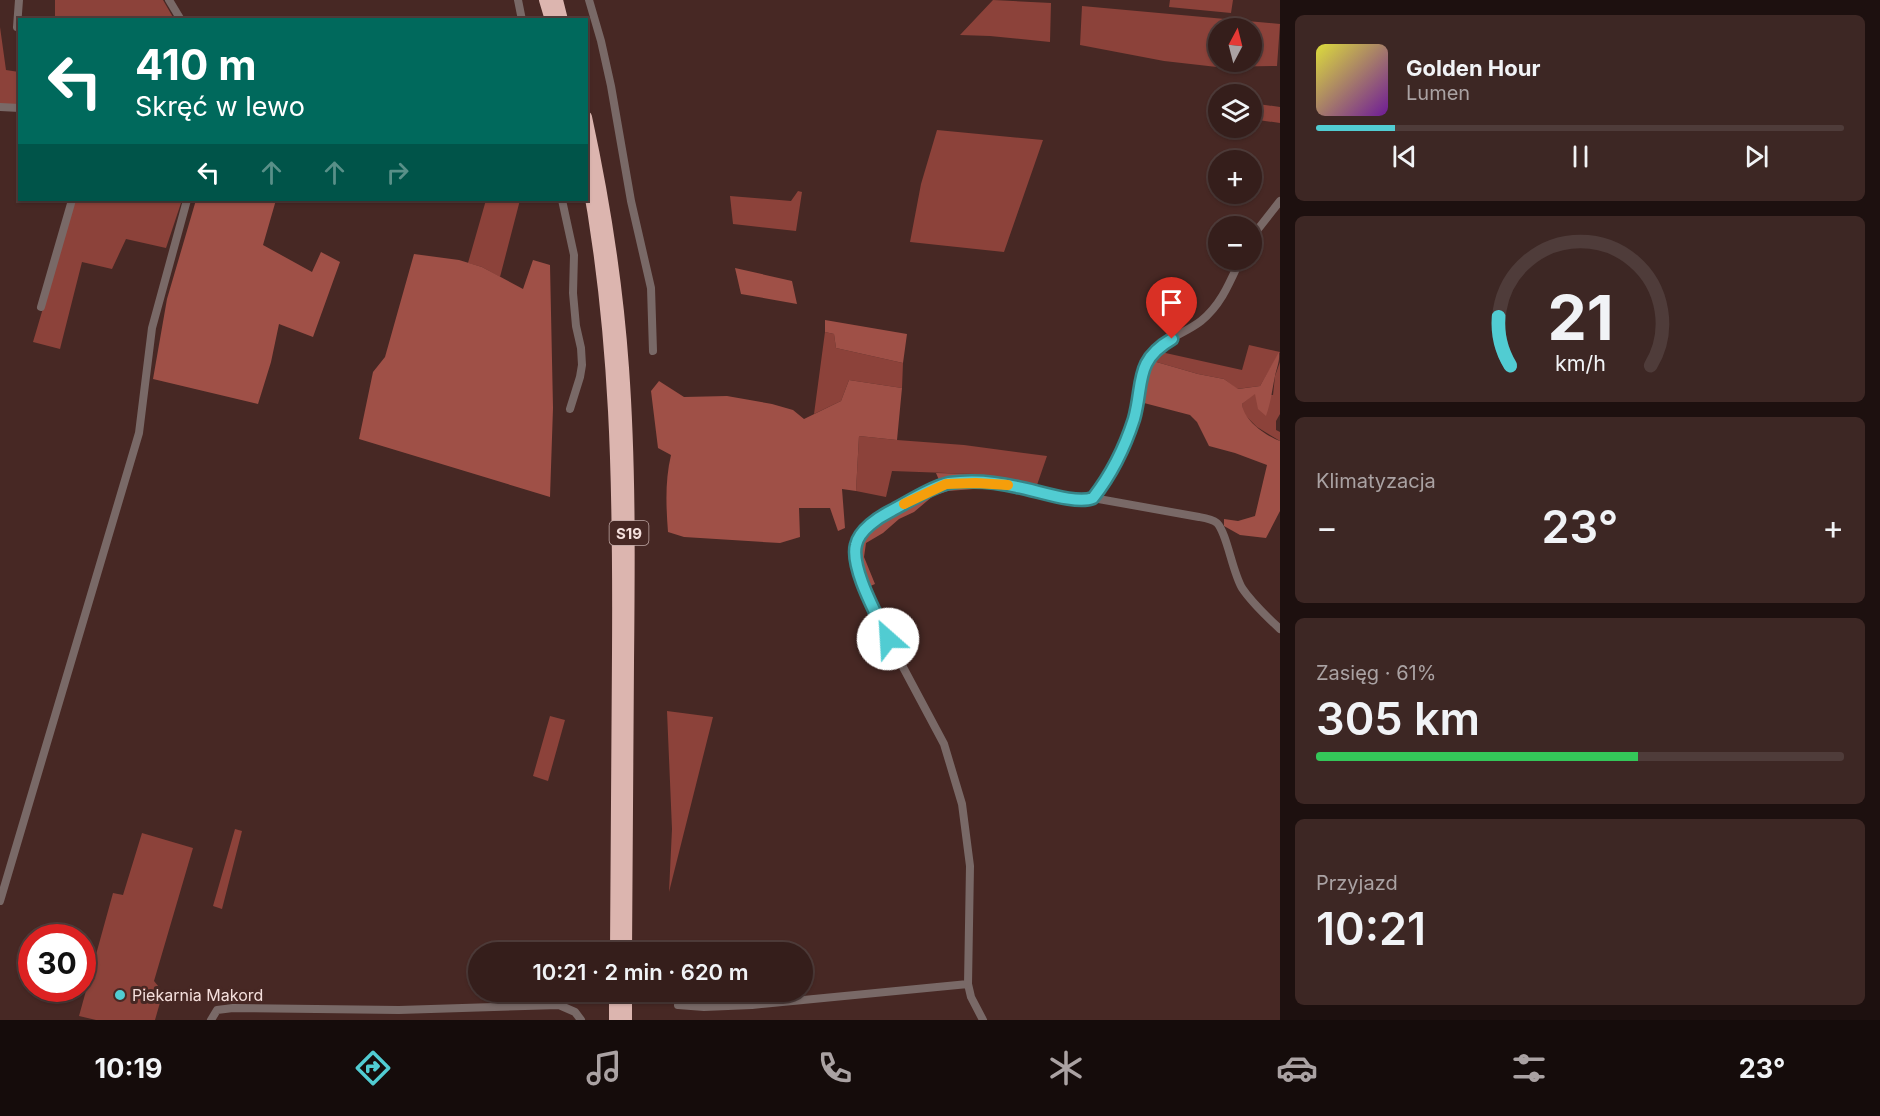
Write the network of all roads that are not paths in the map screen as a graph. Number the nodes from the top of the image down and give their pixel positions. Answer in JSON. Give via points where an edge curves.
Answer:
{"nodes":[{"id":1,"x":19,"y":0,"type":"edge"},
{"id":2,"x":169,"y":0,"type":"edge"},
{"id":3,"x":518,"y":0,"type":"edge"},
{"id":4,"x":546,"y":0,"type":"edge"},
{"id":5,"x":556,"y":0,"type":"edge"},
{"id":6,"x":589,"y":0,"type":"edge"},
{"id":7,"x":180,"y":18,"type":"edge"},
{"id":8,"x":522,"y":18,"type":"edge"},
{"id":9,"x":550,"y":18,"type":"edge"},
{"id":10,"x":561,"y":18,"type":"edge"},
{"id":11,"x":18,"y":27,"type":"edge"},
{"id":12,"x":0,"y":107,"type":"edge"},
{"id":13,"x":18,"y":108,"type":"edge"},
{"id":14,"x":588,"y":127,"type":"edge"},
{"id":15,"x":588,"y":183,"type":"edge"},
{"id":16,"x":72,"y":201,"type":"edge"},
{"id":17,"x":187,"y":201,"type":"edge"},
{"id":18,"x":562,"y":201,"type":"edge"},
{"id":19,"x":1280,"y":201,"type":"edge"},
{"id":20,"x":1262,"y":224,"type":"edge"},
{"id":21,"x":1235,"y":270,"type":"edge"},
{"id":22,"x":41,"y":307,"type":"dead end"},
{"id":23,"x":653,"y":351,"type":"dead end"},
{"id":24,"x":570,"y":409,"type":"dead end"},
{"id":25,"x":1093,"y":498,"type":"junction"},
{"id":26,"x":1280,"y":629,"type":"edge"},
{"id":27,"x":0,"y":901,"type":"edge"},
{"id":28,"x":616,"y":942,"type":"edge"},
{"id":29,"x":626,"y":942,"type":"edge"},
{"id":30,"x":968,"y":984,"type":"junction"},
{"id":31,"x":615,"y":1002,"type":"edge"},
{"id":32,"x":626,"y":1002,"type":"edge"},
{"id":33,"x":678,"y":1005,"type":"dead end"},
{"id":34,"x":212,"y":1020,"type":"edge"},
{"id":35,"x":581,"y":1020,"type":"edge"},
{"id":36,"x":615,"y":1020,"type":"edge"},
{"id":37,"x":626,"y":1020,"type":"edge"},
{"id":38,"x":982,"y":1020,"type":"edge"}],
"edges":[{"from":1,"to":11,"type":"street"},
{"from":2,"to":7,"type":"street"},
{"from":3,"to":8,"type":"street"},
{"from":4,"to":9,"type":"highway"},
{"from":5,"to":10,"type":"highway"},
{"from":6,"to":23,"type":"street","via":[[611,86],[651,288]]},
{"from":12,"to":13,"type":"street"},
{"from":14,"to":29,"type":"highway","number":"S19","via":[[614,276],[626,413]]},
{"from":15,"to":28,"type":"highway","number":"S19","via":[[606,299],[616,436]]},
{"from":16,"to":22,"type":"street"},
{"from":17,"to":27,"type":"street","via":[[152,328],[139,433]]},
{"from":18,"to":24,"type":"street","via":[[573,255],[573,293],[582,365]]},
{"from":19,"to":20,"type":"street"},
{"from":21,"to":25,"type":"street","via":[[1215,308],[1202,321],[1163,344],[1147,361],[1129,433]]},
{"from":25,"to":26,"type":"street","via":[[1218,524],[1235,576]]},
{"from":25,"to":30,"type":"street","via":[[1076,500],[992,483],[946,484],[879,518],[855,545],[863,585],[944,744],[962,804],[970,866]]},
{"from":30,"to":33,"type":"street","via":[[752,1005]]},
{"from":30,"to":38,"type":"street"},
{"from":31,"to":36,"type":"highway"},
{"from":32,"to":37,"type":"highway"},
{"from":34,"to":35,"type":"street","via":[[217,1010],[233,1008],[399,1010],[534,1005],[559,1005],[575,1012]]}]}
